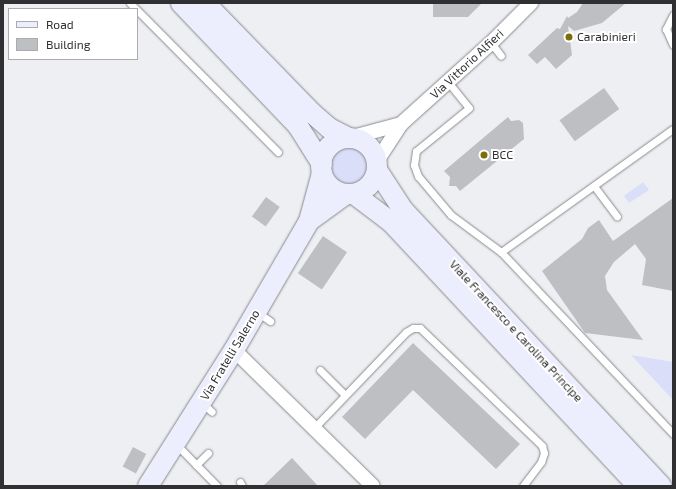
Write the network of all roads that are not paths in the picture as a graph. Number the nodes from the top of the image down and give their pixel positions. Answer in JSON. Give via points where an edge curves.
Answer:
{"nodes":[{"id":1,"x":181,"y":3,"type":"edge"},
{"id":2,"x":205,"y":3,"type":"edge"},
{"id":3,"x":531,"y":3,"type":"edge"},
{"id":4,"x":138,"y":10,"type":"edge"},
{"id":5,"x":673,"y":15,"type":"edge"},
{"id":6,"x":491,"y":43,"type":"junction"},
{"id":7,"x":673,"y":45,"type":"edge"},
{"id":8,"x":502,"y":56,"type":"dead end"},
{"id":9,"x":448,"y":82,"type":"junction"},
{"id":10,"x":401,"y":124,"type":"junction"},
{"id":11,"x":673,"y":129,"type":"edge"},
{"id":12,"x":348,"y":138,"type":"junction"},
{"id":13,"x":278,"y":152,"type":"dead end"},
{"id":14,"x":377,"y":165,"type":"junction"},
{"id":15,"x":322,"y":168,"type":"junction"},
{"id":16,"x":594,"y":186,"type":"junction"},
{"id":17,"x":350,"y":194,"type":"junction"},
{"id":18,"x":617,"y":216,"type":"dead end"},
{"id":19,"x":310,"y":222,"type":"junction"},
{"id":20,"x":501,"y":252,"type":"junction"},
{"id":21,"x":234,"y":350,"type":"junction"},
{"id":22,"x":320,"y":370,"type":"dead end"},
{"id":23,"x":345,"y":395,"type":"junction"},
{"id":24,"x":314,"y":428,"type":"junction"},
{"id":25,"x":673,"y":434,"type":"edge"},
{"id":26,"x":176,"y":444,"type":"junction"},
{"id":27,"x":208,"y":453,"type":"dead end"},
{"id":28,"x":196,"y":465,"type":"junction"},
{"id":29,"x":148,"y":486,"type":"edge"},
{"id":30,"x":216,"y":486,"type":"edge"},
{"id":31,"x":373,"y":486,"type":"edge"},
{"id":32,"x":523,"y":486,"type":"edge"},
{"id":33,"x":638,"y":486,"type":"edge"},
{"id":34,"x":661,"y":486,"type":"edge"}],
"edges":[{"from":1,"to":15,"type":"street","name":"Viale Francesco e Carolina Principe","via":[[298,126]]},
{"from":2,"to":12,"type":"street","name":"Viale Francesco e Carolina Principe","via":[[312,113],[329,128]]},
{"from":3,"to":6,"type":"street","name":"Via Vittorio Alfieri"},
{"from":4,"to":13,"type":"lane"},
{"from":5,"to":7,"type":"lane","via":[[666,29]]},
{"from":6,"to":8,"type":"lane"},
{"from":6,"to":9,"type":"street","name":"Via Vittorio Alfieri"},
{"from":9,"to":10,"type":"street","name":"Via Vittorio Alfieri"},
{"from":9,"to":20,"type":"lane","via":[[469,108],[416,151],[415,170],[451,214]]},
{"from":10,"to":12,"type":"street","name":"Via Vittorio Alfieri"},
{"from":10,"to":14,"type":"street","name":"Via Vittorio Alfieri"},
{"from":11,"to":16,"type":"lane"},
{"from":12,"to":14,"type":"street","name":"Viale Francesco e Carolina Principe","via":[[363,142],[369,147]]},
{"from":12,"to":15,"type":"street","via":[[328,149]]},
{"from":14,"to":17,"type":"street","via":[[369,186]]},
{"from":14,"to":34,"type":"street","name":"Viale Francesco e Carolina Principe","via":[[403,210]]},
{"from":15,"to":17,"type":"street","name":"Viale Francesco e Carolina Principe","via":[[331,187]]},
{"from":15,"to":19,"type":"street","name":"Via Fratelli Salerno"},
{"from":16,"to":18,"type":"lane"},
{"from":16,"to":20,"type":"lane"},
{"from":17,"to":19,"type":"street","name":"Via Fratelli Salerno"},
{"from":17,"to":33,"type":"street","name":"Viale Francesco e Carolina Principe","via":[[391,222]]},
{"from":19,"to":21,"type":"street","name":"Via Fratelli Salerno","via":[[263,317]]},
{"from":20,"to":25,"type":"lane"},
{"from":21,"to":24,"type":"street"},
{"from":21,"to":26,"type":"street","name":"Via Fratelli Salerno","via":[[207,407]]},
{"from":22,"to":23,"type":"lane"},
{"from":23,"to":24,"type":"lane"},
{"from":23,"to":32,"type":"lane","via":[[406,332],[420,328],[542,446],[544,454],[541,462]]},
{"from":24,"to":31,"type":"street"},
{"from":26,"to":28,"type":"lane"},
{"from":26,"to":29,"type":"street","name":"Via Fratelli Salerno"},
{"from":27,"to":28,"type":"lane"},
{"from":28,"to":30,"type":"lane"}]}
